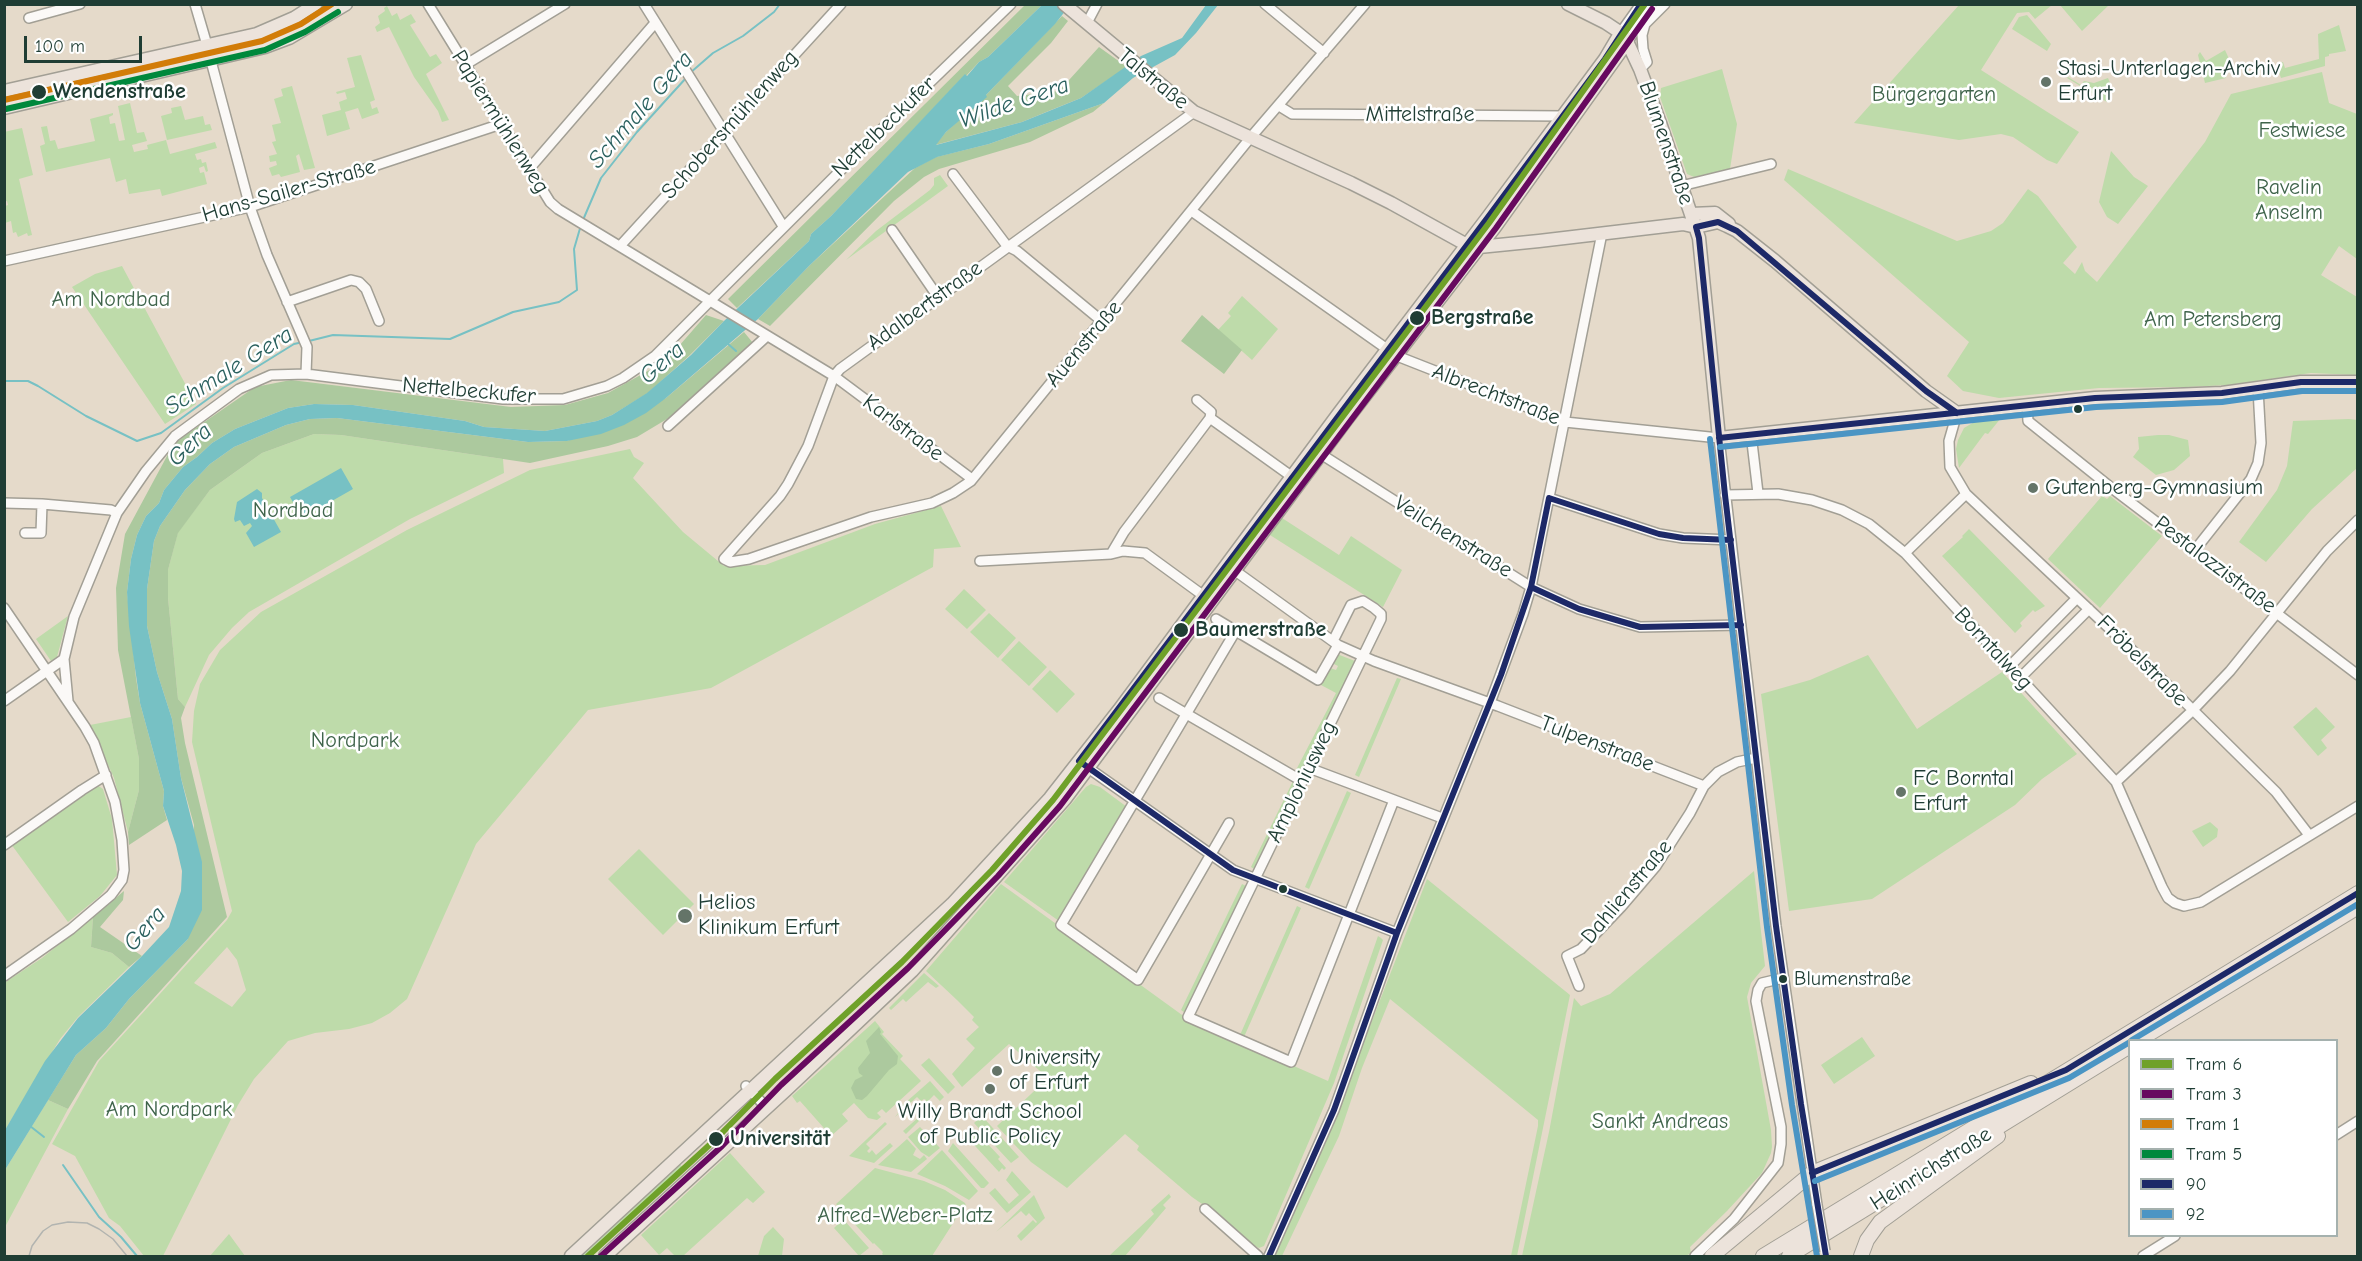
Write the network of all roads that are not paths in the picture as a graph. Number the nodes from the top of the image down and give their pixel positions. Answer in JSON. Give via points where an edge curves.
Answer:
{"nodes":[{"id":1,"x":80,"y":4,"type":"edge"},
{"id":2,"x":195,"y":4,"type":"edge"},
{"id":3,"x":316,"y":4,"type":"edge"},
{"id":4,"x":346,"y":4,"type":"edge"},
{"id":5,"x":428,"y":4,"type":"edge"},
{"id":6,"x":565,"y":4,"type":"edge"},
{"id":7,"x":644,"y":4,"type":"edge"},
{"id":8,"x":841,"y":4,"type":"edge"},
{"id":9,"x":1011,"y":4,"type":"edge"},
{"id":10,"x":1097,"y":4,"type":"edge"},
{"id":11,"x":1265,"y":4,"type":"edge"},
{"id":12,"x":1365,"y":4,"type":"edge"},
{"id":13,"x":1569,"y":4,"type":"edge"},
{"id":14,"x":1641,"y":4,"type":"edge"},
{"id":15,"x":1652,"y":4,"type":"edge"},
{"id":16,"x":1665,"y":4,"type":"edge"},
{"id":17,"x":1068,"y":8,"type":"edge"},
{"id":18,"x":29,"y":18,"type":"dead end"},
{"id":19,"x":655,"y":23,"type":"junction"},
{"id":20,"x":1086,"y":23,"type":"junction"},
{"id":21,"x":1625,"y":37,"type":"junction"},
{"id":22,"x":207,"y":45,"type":"junction"},
{"id":23,"x":1324,"y":54,"type":"junction"},
{"id":24,"x":211,"y":61,"type":"junction"},
{"id":25,"x":465,"y":65,"type":"junction"},
{"id":26,"x":1640,"y":69,"type":"junction"},
{"id":27,"x":4,"y":91,"type":"edge"},
{"id":28,"x":1279,"y":106,"type":"junction"},
{"id":29,"x":4,"y":108,"type":"edge"},
{"id":30,"x":1194,"y":112,"type":"junction"},
{"id":31,"x":1563,"y":116,"type":"junction"},
{"id":32,"x":501,"y":124,"type":"junction"},
{"id":33,"x":725,"y":132,"type":"junction"},
{"id":34,"x":1251,"y":137,"type":"junction"},
{"id":35,"x":1771,"y":164,"type":"dead end"},
{"id":36,"x":529,"y":169,"type":"junction"},
{"id":37,"x":953,"y":174,"type":"dead end"},
{"id":38,"x":1681,"y":186,"type":"junction"},
{"id":39,"x":250,"y":207,"type":"junction"},
{"id":40,"x":1193,"y":212,"type":"junction"},
{"id":41,"x":1691,"y":214,"type":"junction"},
{"id":42,"x":783,"y":226,"type":"junction"},
{"id":43,"x":1696,"y":227,"type":"junction"},
{"id":44,"x":892,"y":231,"type":"dead end"},
{"id":45,"x":1737,"y":231,"type":"junction"},
{"id":46,"x":1602,"y":233,"type":"junction"},
{"id":47,"x":620,"y":246,"type":"junction"},
{"id":48,"x":1006,"y":246,"type":"junction"},
{"id":49,"x":1473,"y":246,"type":"junction"},
{"id":50,"x":4,"y":261,"type":"edge"},
{"id":51,"x":938,"y":297,"type":"junction"},
{"id":52,"x":709,"y":301,"type":"junction"},
{"id":53,"x":287,"y":302,"type":"junction"},
{"id":54,"x":379,"y":321,"type":"dead end"},
{"id":55,"x":1103,"y":322,"type":"junction"},
{"id":56,"x":764,"y":334,"type":"junction"},
{"id":57,"x":1392,"y":353,"type":"junction"},
{"id":58,"x":306,"y":374,"type":"junction"},
{"id":59,"x":834,"y":376,"type":"junction"},
{"id":60,"x":2358,"y":382,"type":"edge"},
{"id":61,"x":2258,"y":389,"type":"junction"},
{"id":62,"x":1197,"y":400,"type":"dead end"},
{"id":63,"x":2026,"y":405,"type":"junction"},
{"id":64,"x":1957,"y":413,"type":"junction"},
{"id":65,"x":1210,"y":418,"type":"junction"},
{"id":66,"x":1565,"y":422,"type":"junction"},
{"id":67,"x":668,"y":426,"type":"dead end"},
{"id":68,"x":1751,"y":434,"type":"junction"},
{"id":69,"x":1719,"y":438,"type":"junction"},
{"id":70,"x":1316,"y":451,"type":"junction"},
{"id":71,"x":1291,"y":476,"type":"junction"},
{"id":72,"x":971,"y":481,"type":"junction"},
{"id":73,"x":1758,"y":493,"type":"junction"},
{"id":74,"x":1966,"y":494,"type":"junction"},
{"id":75,"x":1725,"y":495,"type":"junction"},
{"id":76,"x":1550,"y":498,"type":"junction"},
{"id":77,"x":4,"y":503,"type":"edge"},
{"id":78,"x":42,"y":504,"type":"junction"},
{"id":79,"x":117,"y":513,"type":"junction"},
{"id":80,"x":2358,"y":520,"type":"edge"},
{"id":81,"x":25,"y":533,"type":"dead end"},
{"id":82,"x":1731,"y":540,"type":"junction"},
{"id":83,"x":2195,"y":550,"type":"junction"},
{"id":84,"x":1905,"y":553,"type":"junction"},
{"id":85,"x":1111,"y":554,"type":"junction"},
{"id":86,"x":724,"y":559,"type":"joint"},
{"id":87,"x":980,"y":561,"type":"dead end"},
{"id":88,"x":1234,"y":570,"type":"junction"},
{"id":89,"x":1531,"y":587,"type":"junction"},
{"id":90,"x":2077,"y":598,"type":"junction"},
{"id":91,"x":1207,"y":599,"type":"junction"},
{"id":92,"x":2089,"y":609,"type":"junction"},
{"id":93,"x":2278,"y":613,"type":"junction"},
{"id":94,"x":6,"y":614,"type":"edge"},
{"id":95,"x":1216,"y":619,"type":"dead end"},
{"id":96,"x":1741,"y":625,"type":"junction"},
{"id":97,"x":1235,"y":632,"type":"junction"},
{"id":98,"x":1335,"y":643,"type":"junction"},
{"id":99,"x":1363,"y":656,"type":"junction"},
{"id":100,"x":64,"y":659,"type":"junction"},
{"id":101,"x":2010,"y":666,"type":"junction"},
{"id":102,"x":47,"y":671,"type":"junction"},
{"id":103,"x":2358,"y":675,"type":"edge"},
{"id":104,"x":2020,"y":678,"type":"junction"},
{"id":105,"x":1159,"y":698,"type":"dead end"},
{"id":106,"x":4,"y":701,"type":"edge"},
{"id":107,"x":68,"y":701,"type":"junction"},
{"id":108,"x":1490,"y":703,"type":"junction"},
{"id":109,"x":2192,"y":711,"type":"junction"},
{"id":110,"x":1186,"y":713,"type":"junction"},
{"id":111,"x":1756,"y":758,"type":"junction"},
{"id":112,"x":1084,"y":765,"type":"junction"},
{"id":113,"x":1309,"y":768,"type":"junction"},
{"id":114,"x":106,"y":775,"type":"junction"},
{"id":115,"x":1302,"y":781,"type":"junction"},
{"id":116,"x":2116,"y":782,"type":"junction"},
{"id":117,"x":1704,"y":786,"type":"junction"},
{"id":118,"x":1135,"y":800,"type":"junction"},
{"id":119,"x":1394,"y":800,"type":"junction"},
{"id":120,"x":2358,"y":806,"type":"edge"},
{"id":121,"x":1442,"y":818,"type":"junction"},
{"id":122,"x":1228,"y":823,"type":"dead end"},
{"id":123,"x":2309,"y":836,"type":"junction"},
{"id":124,"x":4,"y":845,"type":"edge"},
{"id":125,"x":1209,"y":854,"type":"junction"},
{"id":126,"x":1255,"y":879,"type":"junction"},
{"id":127,"x":2358,"y":893,"type":"edge"},
{"id":128,"x":2358,"y":907,"type":"edge"},
{"id":129,"x":1348,"y":915,"type":"junction"},
{"id":130,"x":1397,"y":933,"type":"junction"},
{"id":131,"x":4,"y":976,"type":"edge"},
{"id":132,"x":1783,"y":978,"type":"junction"},
{"id":133,"x":1579,"y":986,"type":"dead end"},
{"id":134,"x":2142,"y":1039,"type":"edge"},
{"id":135,"x":2128,"y":1048,"type":"edge"},
{"id":136,"x":2066,"y":1070,"type":"junction"},
{"id":137,"x":749,"y":1088,"type":"junction"},
{"id":138,"x":767,"y":1108,"type":"junction"},
{"id":139,"x":2022,"y":1112,"type":"junction"},
{"id":140,"x":2358,"y":1121,"type":"edge"},
{"id":141,"x":2338,"y":1134,"type":"edge"},
{"id":142,"x":1812,"y":1173,"type":"junction"},
{"id":143,"x":1205,"y":1209,"type":"dead end"},
{"id":144,"x":2173,"y":1237,"type":"edge"},
{"id":145,"x":1826,"y":1254,"type":"edge"},
{"id":146,"x":571,"y":1257,"type":"edge"},
{"id":147,"x":605,"y":1257,"type":"edge"},
{"id":148,"x":1258,"y":1257,"type":"edge"},
{"id":149,"x":1269,"y":1257,"type":"edge"},
{"id":150,"x":1695,"y":1257,"type":"edge"},
{"id":151,"x":1712,"y":1257,"type":"edge"},
{"id":152,"x":1763,"y":1257,"type":"edge"},
{"id":153,"x":1789,"y":1257,"type":"edge"},
{"id":154,"x":1861,"y":1257,"type":"edge"},
{"id":155,"x":2143,"y":1257,"type":"edge"}],
"edges":[{"from":1,"to":18,"type":"street"},
{"from":2,"to":22,"type":"street"},
{"from":3,"to":22,"type":"main road","via":[[257,34]]},
{"from":4,"to":24,"type":"main road","via":[[289,38]]},
{"from":5,"to":25,"type":"street","name":"Papiermühlenweg"},
{"from":6,"to":25,"type":"street"},
{"from":7,"to":19,"type":"street"},
{"from":8,"to":33,"type":"street","name":"Schobersmühlenweg"},
{"from":9,"to":42,"type":"street","name":"Nettelbeckufer"},
{"from":10,"to":20,"type":"street"},
{"from":11,"to":23,"type":"street"},
{"from":12,"to":23,"type":"street","name":"Auenstraße"},
{"from":13,"to":21,"type":"main road","via":[[1606,22]]},
{"from":14,"to":21,"type":"street"},
{"from":15,"to":21,"type":"street"},
{"from":16,"to":26,"type":"street","via":[[1645,24],[1642,35],[1647,62]]},
{"from":17,"to":20,"type":"main road","name":"Talstraße"},
{"from":19,"to":33,"type":"street"},
{"from":19,"to":36,"type":"street"},
{"from":20,"to":30,"type":"main road","name":"Talstraße"},
{"from":21,"to":26,"type":"main road","name":"Blumenstraße"},
{"from":21,"to":31,"type":"main road"},
{"from":21,"to":49,"type":"main road"},
{"from":22,"to":27,"type":"main road"},
{"from":23,"to":28,"type":"street","name":"Auenstraße"},
{"from":24,"to":29,"type":"main road"},
{"from":24,"to":39,"type":"street"},
{"from":25,"to":32,"type":"street","name":"Papiermühlenweg"},
{"from":26,"to":38,"type":"main road","name":"Blumenstraße"},
{"from":28,"to":31,"type":"street","name":"Mittelstraße","via":[[1292,114]]},
{"from":28,"to":34,"type":"street","name":"Auenstraße"},
{"from":30,"to":34,"type":"main road","name":"Talstraße"},
{"from":30,"to":48,"type":"street","name":"Adalbertstraße"},
{"from":31,"to":49,"type":"main road"},
{"from":32,"to":36,"type":"street","name":"Papiermühlenweg"},
{"from":32,"to":39,"type":"street","name":"Hans-Sailer-Straße"},
{"from":33,"to":42,"type":"street"},
{"from":33,"to":47,"type":"street","name":"Schobersmühlenweg"},
{"from":34,"to":40,"type":"street","name":"Auenstraße"},
{"from":34,"to":49,"type":"main road"},
{"from":35,"to":38,"type":"street"},
{"from":36,"to":47,"type":"street","name":"Papiermühlenweg","via":[[549,202]]},
{"from":37,"to":48,"type":"street"},
{"from":38,"to":41,"type":"main road","name":"Blumenstraße"},
{"from":39,"to":50,"type":"street","name":"Hans-Sailer-Straße"},
{"from":39,"to":53,"type":"street"},
{"from":40,"to":55,"type":"street","name":"Auenstraße"},
{"from":40,"to":57,"type":"street","name":"Albrechtstraße"},
{"from":41,"to":43,"type":"main road","name":"Blumenstraße"},
{"from":41,"to":45,"type":"main road","via":[[1715,213]]},
{"from":42,"to":52,"type":"street","name":"Nettelbeckufer"},
{"from":43,"to":45,"type":"main road","via":[[1718,222]]},
{"from":43,"to":46,"type":"main road","via":[[1683,224]]},
{"from":43,"to":69,"type":"main road","name":"Blumenstraße"},
{"from":44,"to":51,"type":"street"},
{"from":45,"to":64,"type":"main road"},
{"from":46,"to":49,"type":"main road"},
{"from":46,"to":66,"type":"street"},
{"from":47,"to":52,"type":"street","name":"Papiermühlenweg"},
{"from":48,"to":51,"type":"street","name":"Adalbertstraße"},
{"from":48,"to":55,"type":"street"},
{"from":49,"to":57,"type":"main road"},
{"from":51,"to":59,"type":"street","name":"Adalbertstraße"},
{"from":52,"to":56,"type":"street","name":"Papiermühlenweg"},
{"from":52,"to":58,"type":"street","name":"Nettelbeckufer","via":[[641,367],[607,386],[563,399],[503,399]]},
{"from":53,"to":54,"type":"street","via":[[351,280],[366,289]]},
{"from":53,"to":58,"type":"street","via":[[307,347]]},
{"from":55,"to":72,"type":"street","name":"Auenstraße"},
{"from":56,"to":59,"type":"street","name":"Karlstraße"},
{"from":56,"to":67,"type":"street"},
{"from":57,"to":66,"type":"street","name":"Albrechtstraße"},
{"from":57,"to":70,"type":"main road"},
{"from":58,"to":79,"type":"street","name":"Nettelbeckufer","via":[[262,377],[175,436]]},
{"from":59,"to":72,"type":"street","name":"Karlstraße"},
{"from":59,"to":86,"type":"street","name":"Adalbertstraße","via":[[808,446],[788,484]]},
{"from":60,"to":61,"type":"main road","name":"Albrechtstraße","via":[[2301,382]]},
{"from":61,"to":63,"type":"main road","name":"Albrechtstraße"},
{"from":61,"to":83,"type":"street","via":[[2258,463],[2251,479]]},
{"from":62,"to":65,"type":"street","via":[[1211,412]]},
{"from":63,"to":64,"type":"main road","name":"Albrechtstraße"},
{"from":63,"to":83,"type":"street","name":"Pestalozzistraße","via":[[2028,421]]},
{"from":64,"to":68,"type":"main road","name":"Albrechtstraße"},
{"from":64,"to":74,"type":"street","name":"Fröbelstraße","via":[[1949,441],[1949,461]]},
{"from":65,"to":71,"type":"street"},
{"from":65,"to":85,"type":"street"},
{"from":66,"to":69,"type":"street","name":"Albrechtstraße"},
{"from":66,"to":76,"type":"street"},
{"from":68,"to":69,"type":"main road","name":"Albrechtstraße"},
{"from":68,"to":73,"type":"street"},
{"from":69,"to":75,"type":"street","name":"Blumenstraße"},
{"from":70,"to":71,"type":"main road"},
{"from":70,"to":88,"type":"main road"},
{"from":70,"to":89,"type":"street","name":"Veilchenstraße"},
{"from":71,"to":91,"type":"main road"},
{"from":72,"to":86,"type":"street","name":"Auenstraße","via":[[932,503],[871,517],[749,559]]},
{"from":73,"to":75,"type":"street","name":"Borntalweg"},
{"from":73,"to":84,"type":"street","name":"Borntalweg","via":[[1796,496],[1842,510],[1869,524]]},
{"from":74,"to":84,"type":"street"},
{"from":74,"to":90,"type":"street","name":"Fröbelstraße"},
{"from":75,"to":82,"type":"street","name":"Blumenstraße"},
{"from":76,"to":82,"type":"street","via":[[1659,534]]},
{"from":76,"to":89,"type":"street"},
{"from":77,"to":78,"type":"street"},
{"from":78,"to":79,"type":"street"},
{"from":78,"to":81,"type":"street","via":[[41,533]]},
{"from":79,"to":100,"type":"street","name":"Nettelbeckufer","via":[[74,617]]},
{"from":80,"to":93,"type":"street","via":[[2327,551]]},
{"from":82,"to":96,"type":"street","name":"Blumenstraße"},
{"from":83,"to":93,"type":"street","name":"Pestalozzistraße"},
{"from":84,"to":101,"type":"street","name":"Borntalweg"},
{"from":85,"to":87,"type":"street"},
{"from":85,"to":91,"type":"street","via":[[1146,553]]},
{"from":88,"to":91,"type":"main road"},
{"from":88,"to":98,"type":"street","name":"Tulpenstraße"},
{"from":89,"to":96,"type":"street","name":"Veilchenstraße","via":[[1579,609],[1640,627]]},
{"from":89,"to":108,"type":"street"},
{"from":90,"to":92,"type":"street","name":"Fröbelstraße"},
{"from":90,"to":101,"type":"street"},
{"from":91,"to":112,"type":"main road"},
{"from":92,"to":104,"type":"street"},
{"from":92,"to":109,"type":"street","name":"Fröbelstraße"},
{"from":93,"to":103,"type":"street","name":"Pestalozzistraße"},
{"from":93,"to":109,"type":"street"},
{"from":94,"to":102,"type":"street","name":"Nettelbeckufer"},
{"from":95,"to":97,"type":"street"},
{"from":96,"to":111,"type":"street","name":"Blumenstraße"},
{"from":97,"to":98,"type":"street","via":[[1318,680]]},
{"from":97,"to":110,"type":"street"},
{"from":98,"to":99,"type":"street","name":"Tulpenstraße"},
{"from":98,"to":99,"type":"street","name":"Amploniusweg","via":[[1351,605],[1368,604],[1379,611],[1381,619]]},
{"from":99,"to":108,"type":"street","name":"Tulpenstraße"},
{"from":99,"to":113,"type":"street","name":"Amploniusweg"},
{"from":100,"to":102,"type":"street"},
{"from":100,"to":107,"type":"street","name":"Nettelbeckufer"},
{"from":101,"to":104,"type":"street","name":"Borntalweg"},
{"from":102,"to":106,"type":"street"},
{"from":102,"to":107,"type":"street","name":"Nettelbeckufer"},
{"from":104,"to":116,"type":"street","name":"Borntalweg"},
{"from":105,"to":110,"type":"street"},
{"from":107,"to":114,"type":"street","name":"Nettelbeckufer","via":[[94,743]]},
{"from":108,"to":117,"type":"street","name":"Tulpenstraße"},
{"from":108,"to":121,"type":"street"},
{"from":109,"to":116,"type":"street"},
{"from":109,"to":123,"type":"street","name":"Fröbelstraße","via":[[2276,792]]},
{"from":110,"to":115,"type":"street"},
{"from":110,"to":118,"type":"street"},
{"from":111,"to":117,"type":"street","name":"Dahlienstraße","via":[[1718,772]]},
{"from":111,"to":132,"type":"street","name":"Blumenstraße"},
{"from":112,"to":118,"type":"street"},
{"from":112,"to":137,"type":"main road","via":[[952,904]]},
{"from":112,"to":138,"type":"main road","via":[[1045,822],[912,971]]},
{"from":113,"to":115,"type":"street","name":"Amploniusweg"},
{"from":113,"to":119,"type":"street"},
{"from":114,"to":124,"type":"street"},
{"from":114,"to":131,"type":"street","name":"Nettelbeckufer","via":[[122,840],[122,880],[111,895],[71,928]]},
{"from":115,"to":126,"type":"street","name":"Amploniusweg"},
{"from":116,"to":123,"type":"street","name":"Borntalweg","via":[[2165,892],[2184,906],[2201,902]]},
{"from":117,"to":133,"type":"street","name":"Dahlienstraße","via":[[1656,866],[1581,949],[1567,956]]},
{"from":118,"to":125,"type":"street"},
{"from":118,"to":125,"type":"street","via":[[1061,924],[1138,980]]},
{"from":119,"to":121,"type":"street"},
{"from":119,"to":129,"type":"street"},
{"from":120,"to":123,"type":"street"},
{"from":121,"to":130,"type":"street"},
{"from":122,"to":125,"type":"street"},
{"from":125,"to":126,"type":"street"},
{"from":126,"to":129,"type":"street"},
{"from":126,"to":129,"type":"street","name":"Amploniusweg","via":[[1188,1017],[1291,1062]]},
{"from":127,"to":136,"type":"highway","name":"Heinrichstraße"},
{"from":128,"to":134,"type":"highway"},
{"from":129,"to":130,"type":"street"},
{"from":130,"to":149,"type":"street","via":[[1334,1110]]},
{"from":132,"to":142,"type":"street","name":"Blumenstraße"},
{"from":132,"to":150,"type":"street","via":[[1762,983],[1756,1001],[1781,1127],[1778,1163],[1734,1219]]},
{"from":135,"to":139,"type":"highway","name":"Heinrichstraße"},
{"from":136,"to":142,"type":"highway"},
{"from":136,"to":152,"type":"highway","name":"Heinrichstraße"},
{"from":137,"to":138,"type":"street"},
{"from":137,"to":146,"type":"main road"},
{"from":138,"to":147,"type":"main road"},
{"from":139,"to":153,"type":"highway","name":"Heinrichstraße"},
{"from":139,"to":154,"type":"highway","via":[[2017,1123],[1880,1222]]},
{"from":140,"to":141,"type":"street"},
{"from":142,"to":145,"type":"street","name":"Blumenstraße","bridge":true},
{"from":142,"to":151,"type":"highway"},
{"from":143,"to":148,"type":"street"},
{"from":144,"to":155,"type":"street"}]}
